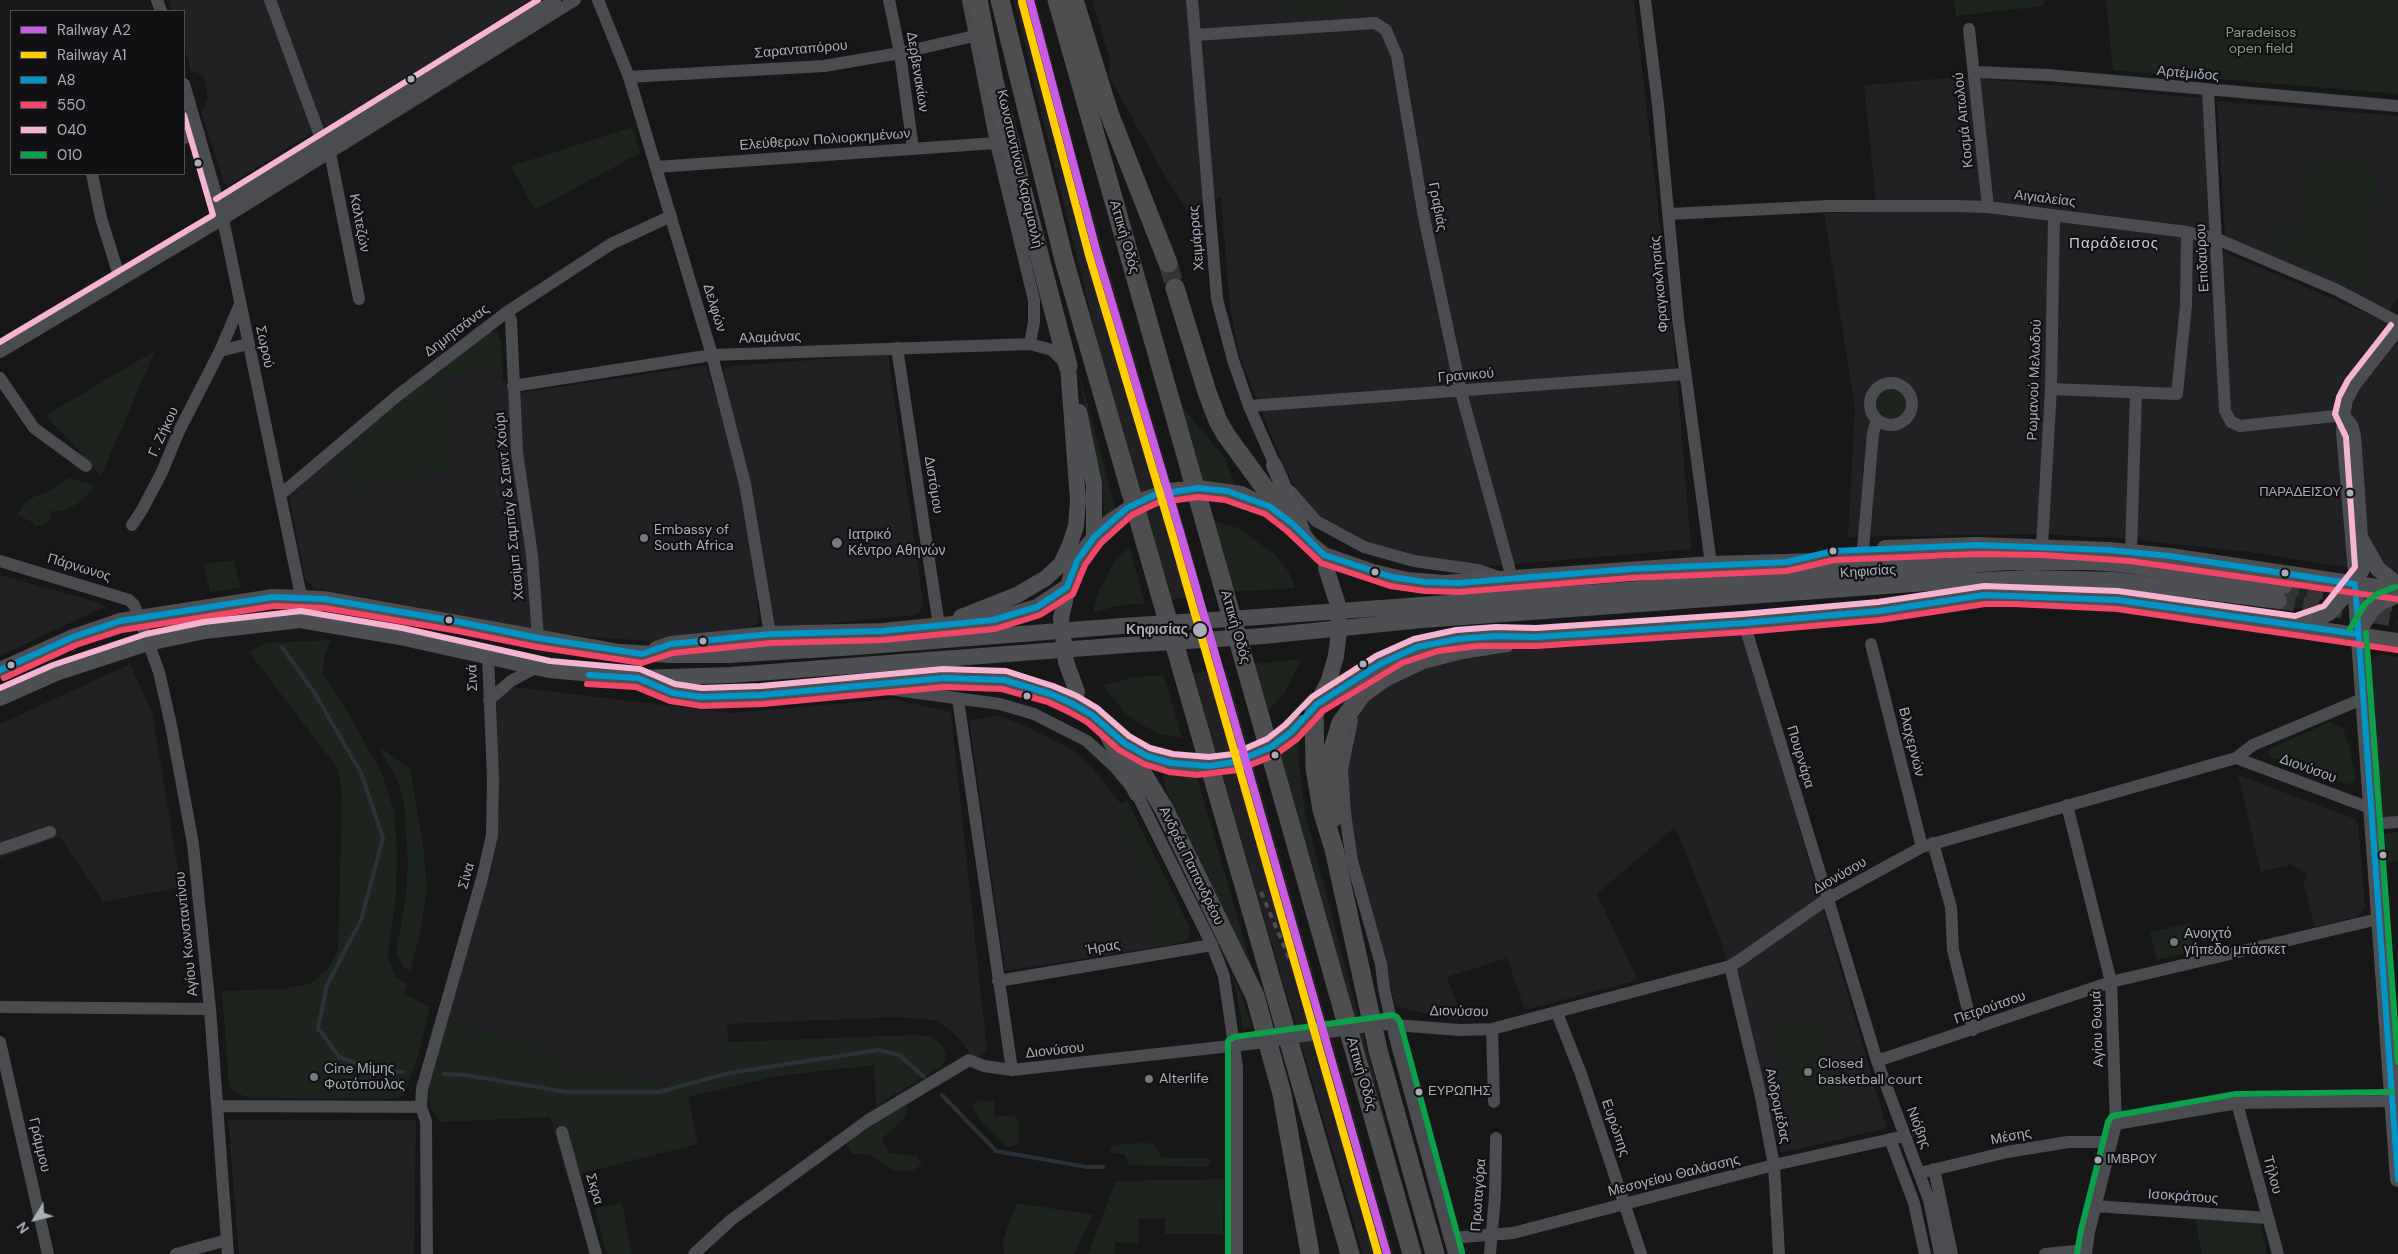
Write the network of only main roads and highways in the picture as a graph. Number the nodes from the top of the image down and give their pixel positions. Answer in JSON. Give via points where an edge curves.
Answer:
{"nodes":[{"id":1,"x":978,"y":0,"type":"edge"},
{"id":2,"x":1000,"y":0,"type":"edge"},
{"id":3,"x":1057,"y":0,"type":"edge"},
{"id":4,"x":1074,"y":0,"type":"edge"},
{"id":5,"x":1168,"y":263,"type":"tunnel mouth"},
{"id":6,"x":1175,"y":288,"type":"tunnel mouth"},
{"id":7,"x":1068,"y":366,"type":"junction"},
{"id":8,"x":1274,"y":464,"type":"road end"},
{"id":9,"x":1288,"y":520,"type":"junction"},
{"id":10,"x":1098,"y":533,"type":"junction"},
{"id":11,"x":1308,"y":540,"type":"junction"},
{"id":12,"x":2362,"y":541,"type":"road end"},
{"id":13,"x":1787,"y":562,"type":"junction"},
{"id":14,"x":2007,"y":562,"type":"junction"},
{"id":15,"x":2355,"y":584,"type":"junction"},
{"id":16,"x":2398,"y":585,"type":"edge"},
{"id":17,"x":2398,"y":590,"type":"edge"},
{"id":18,"x":1066,"y":592,"type":"junction"},
{"id":19,"x":2398,"y":595,"type":"edge"},
{"id":20,"x":1984,"y":596,"type":"junction"},
{"id":21,"x":1750,"y":598,"type":"junction"},
{"id":22,"x":2295,"y":625,"type":"junction"},
{"id":23,"x":939,"y":626,"type":"junction"},
{"id":24,"x":2357,"y":634,"type":"junction"},
{"id":25,"x":1536,"y":637,"type":"junction"},
{"id":26,"x":2398,"y":640,"type":"edge"},
{"id":27,"x":642,"y":654,"type":"junction"},
{"id":28,"x":0,"y":670,"type":"edge"},
{"id":29,"x":638,"y":678,"type":"junction"},
{"id":30,"x":0,"y":698,"type":"edge"},
{"id":31,"x":1360,"y":698,"type":"joint"},
{"id":32,"x":1313,"y":708,"type":"junction"},
{"id":33,"x":1093,"y":715,"type":"junction"},
{"id":34,"x":1124,"y":743,"type":"junction"},
{"id":35,"x":1137,"y":794,"type":"road end"},
{"id":36,"x":1334,"y":849,"type":"junction"},
{"id":37,"x":2396,"y":1124,"type":"edge"},
{"id":38,"x":2398,"y":1167,"type":"edge"},
{"id":39,"x":1310,"y":1254,"type":"edge"},
{"id":40,"x":1350,"y":1254,"type":"edge"},
{"id":41,"x":1412,"y":1254,"type":"edge"},
{"id":42,"x":1435,"y":1254,"type":"edge"}],
"edges":[{"from":1,"to":7,"type":"highway","via":[[994,81]]},
{"from":2,"to":40,"type":"highway","via":[[1064,260]]},
{"from":3,"to":41,"type":"highway","name":"Αττική Οδός"},
{"from":4,"to":5,"type":"highway","via":[[1109,113]]},
{"from":6,"to":9,"type":"highway","via":[[1218,421]]},
{"from":7,"to":10,"type":"main road","via":[[1092,472]]},
{"from":7,"to":23,"type":"main road","via":[[1078,500],[1070,547],[1061,564],[1031,588]]},
{"from":8,"to":11,"type":"main road"},
{"from":9,"to":10,"type":"main road","bridge":true,"via":[[1269,506],[1241,494],[1212,488],[1170,491],[1154,496],[1127,508]]},
{"from":9,"to":11,"type":"main road"},
{"from":10,"to":18,"type":"main road","via":[[1077,561]]},
{"from":11,"to":13,"type":"main road","via":[[1327,556],[1373,572],[1407,580],[1458,583],[1711,564]]},
{"from":11,"to":32,"type":"main road","bridge":true,"via":[[1326,568],[1338,604],[1339,618],[1336,656],[1329,680]]},
{"from":12,"to":16,"type":"main road","via":[[2378,569]]},
{"from":13,"to":14,"type":"main road","via":[[1921,558]]},
{"from":13,"to":15,"type":"main road","name":"Κηφισίας","via":[[1832,551],[1863,549],[2042,546],[2131,552]]},
{"from":14,"to":21,"type":"main road","name":"Κηφισίας","via":[[2119,564],[2281,594],[2089,578],[1982,580]]},
{"from":14,"to":27,"type":"main road","name":"Κηφισίας","bridge":true,"via":[[729,655]]},
{"from":15,"to":17,"type":"main road","name":"Κηφισίας"},
{"from":15,"to":22,"type":"main road","via":[[2329,613]]},
{"from":15,"to":24,"type":"main road"},
{"from":18,"to":23,"type":"main road","via":[[1014,615]]},
{"from":18,"to":33,"type":"main road","bridge":true,"via":[[1061,618],[1062,648],[1070,677]]},
{"from":19,"to":24,"type":"main road","via":[[2381,602],[2371,611]]},
{"from":20,"to":21,"type":"main road"},
{"from":20,"to":22,"type":"main road","via":[[2118,600]]},
{"from":20,"to":25,"type":"main road","via":[[1879,611]]},
{"from":21,"to":29,"type":"main road","name":"Κηφισίας","bridge":true,"via":[[1422,620],[1263,636],[770,672]]},
{"from":22,"to":24,"type":"main road"},
{"from":23,"to":27,"type":"main road","via":[[770,634],[671,644]]},
{"from":24,"to":26,"type":"main road"},
{"from":24,"to":37,"type":"main road"},
{"from":25,"to":31,"type":"main road","via":[[1423,662],[1387,678]]},
{"from":25,"to":32,"type":"main road","via":[[1477,637],[1417,648],[1380,664]]},
{"from":27,"to":28,"type":"main road","name":"Κηφισίας","via":[[301,596],[273,596],[102,626]]},
{"from":29,"to":30,"type":"main road","name":"Κηφισίας","via":[[577,674],[300,620],[205,631],[148,643],[56,672]]},
{"from":29,"to":33,"type":"main road","via":[[673,693],[702,697],[980,678],[1004,680],[1051,694]]},
{"from":31,"to":36,"type":"highway","via":[[1341,723],[1333,749]]},
{"from":32,"to":34,"type":"main road","bridge":true,"via":[[1291,732],[1270,747],[1235,762],[1197,766],[1155,758]]},
{"from":32,"to":36,"type":"highway","via":[[1317,786]]},
{"from":33,"to":34,"type":"main road"},
{"from":33,"to":35,"type":"main road"},
{"from":34,"to":39,"type":"highway","via":[[1168,817],[1254,996],[1282,1094]]},
{"from":36,"to":42,"type":"highway","via":[[1378,1050]]},
{"from":37,"to":38,"type":"main road"}]}
